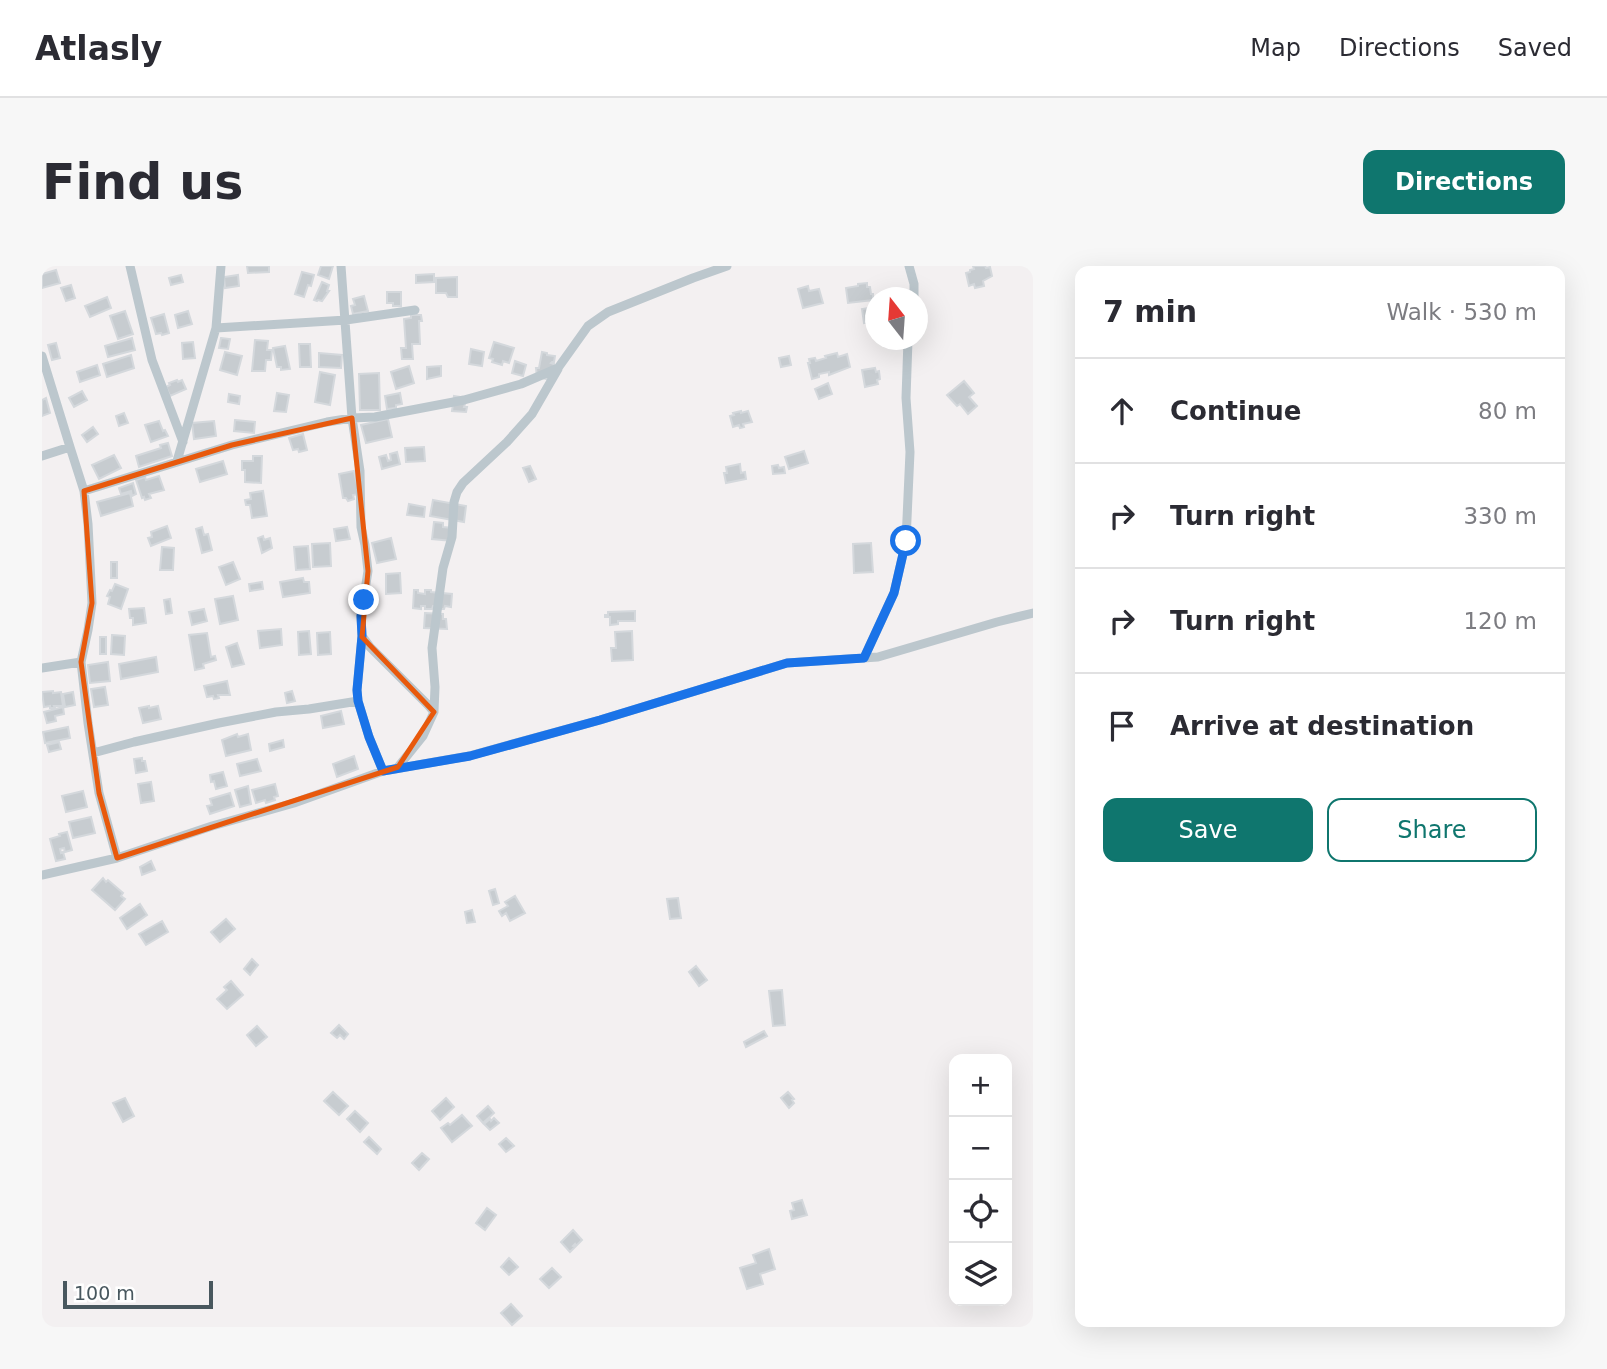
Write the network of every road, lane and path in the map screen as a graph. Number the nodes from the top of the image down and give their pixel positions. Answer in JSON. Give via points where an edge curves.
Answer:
{"nodes":[{"id":1,"x":130,"y":266,"type":"edge"},
{"id":2,"x":221,"y":266,"type":"edge"},
{"id":3,"x":341,"y":266,"type":"edge"},
{"id":4,"x":727,"y":266,"type":"edge"},
{"id":5,"x":909,"y":266,"type":"edge"},
{"id":6,"x":715,"y":268,"type":"edge"},
{"id":7,"x":915,"y":287,"type":"edge"},
{"id":8,"x":415,"y":310,"type":"dead end"},
{"id":9,"x":346,"y":320,"type":"junction"},
{"id":10,"x":216,"y":328,"type":"junction"},
{"id":11,"x":908,"y":350,"type":"edge"},
{"id":12,"x":42,"y":356,"type":"edge"},
{"id":13,"x":558,"y":368,"type":"junction"},
{"id":14,"x":352,"y":418,"type":"junction"},
{"id":15,"x":183,"y":442,"type":"junction"},
{"id":16,"x":70,"y":447,"type":"junction"},
{"id":17,"x":42,"y":456,"type":"edge"},
{"id":18,"x":177,"y":461,"type":"junction"},
{"id":19,"x":85,"y":491,"type":"junction"},
{"id":20,"x":1033,"y":613,"type":"edge"},
{"id":21,"x":362,"y":636,"type":"junction"},
{"id":22,"x":864,"y":658,"type":"junction"},
{"id":23,"x":81,"y":662,"type":"junction"},
{"id":24,"x":42,"y":668,"type":"edge"},
{"id":25,"x":358,"y":701,"type":"junction"},
{"id":26,"x":434,"y":712,"type":"junction"},
{"id":27,"x":93,"y":753,"type":"junction"},
{"id":28,"x":398,"y":767,"type":"junction"},
{"id":29,"x":383,"y":771,"type":"junction"},
{"id":30,"x":117,"y":858,"type":"junction"},
{"id":31,"x":42,"y":875,"type":"edge"}],
"edges":[{"from":1,"to":15,"type":"street","via":[[152,359]]},
{"from":2,"to":10,"type":"street"},
{"from":3,"to":9,"type":"street"},
{"from":4,"to":6,"type":"street"},
{"from":5,"to":7,"type":"street"},
{"from":6,"to":13,"type":"street","via":[[597,319]]},
{"from":8,"to":9,"type":"street"},
{"from":9,"to":10,"type":"street"},
{"from":9,"to":14,"type":"street"},
{"from":10,"to":15,"type":"street"},
{"from":11,"to":22,"type":"street","via":[[906,541],[894,593]]},
{"from":12,"to":16,"type":"street"},
{"from":13,"to":14,"type":"street","via":[[522,384],[464,400]]},
{"from":13,"to":26,"type":"street","via":[[532,414],[457,492],[432,648]]},
{"from":14,"to":18,"type":"street"},
{"from":14,"to":21,"type":"street","via":[[368,571]]},
{"from":15,"to":18,"type":"street"},
{"from":16,"to":17,"type":"street"},
{"from":16,"to":19,"type":"street"},
{"from":18,"to":19,"type":"street"},
{"from":19,"to":23,"type":"street","via":[[92,603]]},
{"from":20,"to":22,"type":"street"},
{"from":21,"to":25,"type":"street"},
{"from":21,"to":26,"type":"street"},
{"from":22,"to":28,"type":"street","via":[[787,663],[470,756]]},
{"from":23,"to":24,"type":"street"},
{"from":23,"to":27,"type":"street"},
{"from":25,"to":27,"type":"street","via":[[219,723]]},
{"from":25,"to":29,"type":"street"},
{"from":26,"to":28,"type":"street","via":[[423,736]]},
{"from":27,"to":30,"type":"street"},
{"from":28,"to":29,"type":"street"},
{"from":29,"to":30,"type":"street"},
{"from":30,"to":31,"type":"street"}]}
